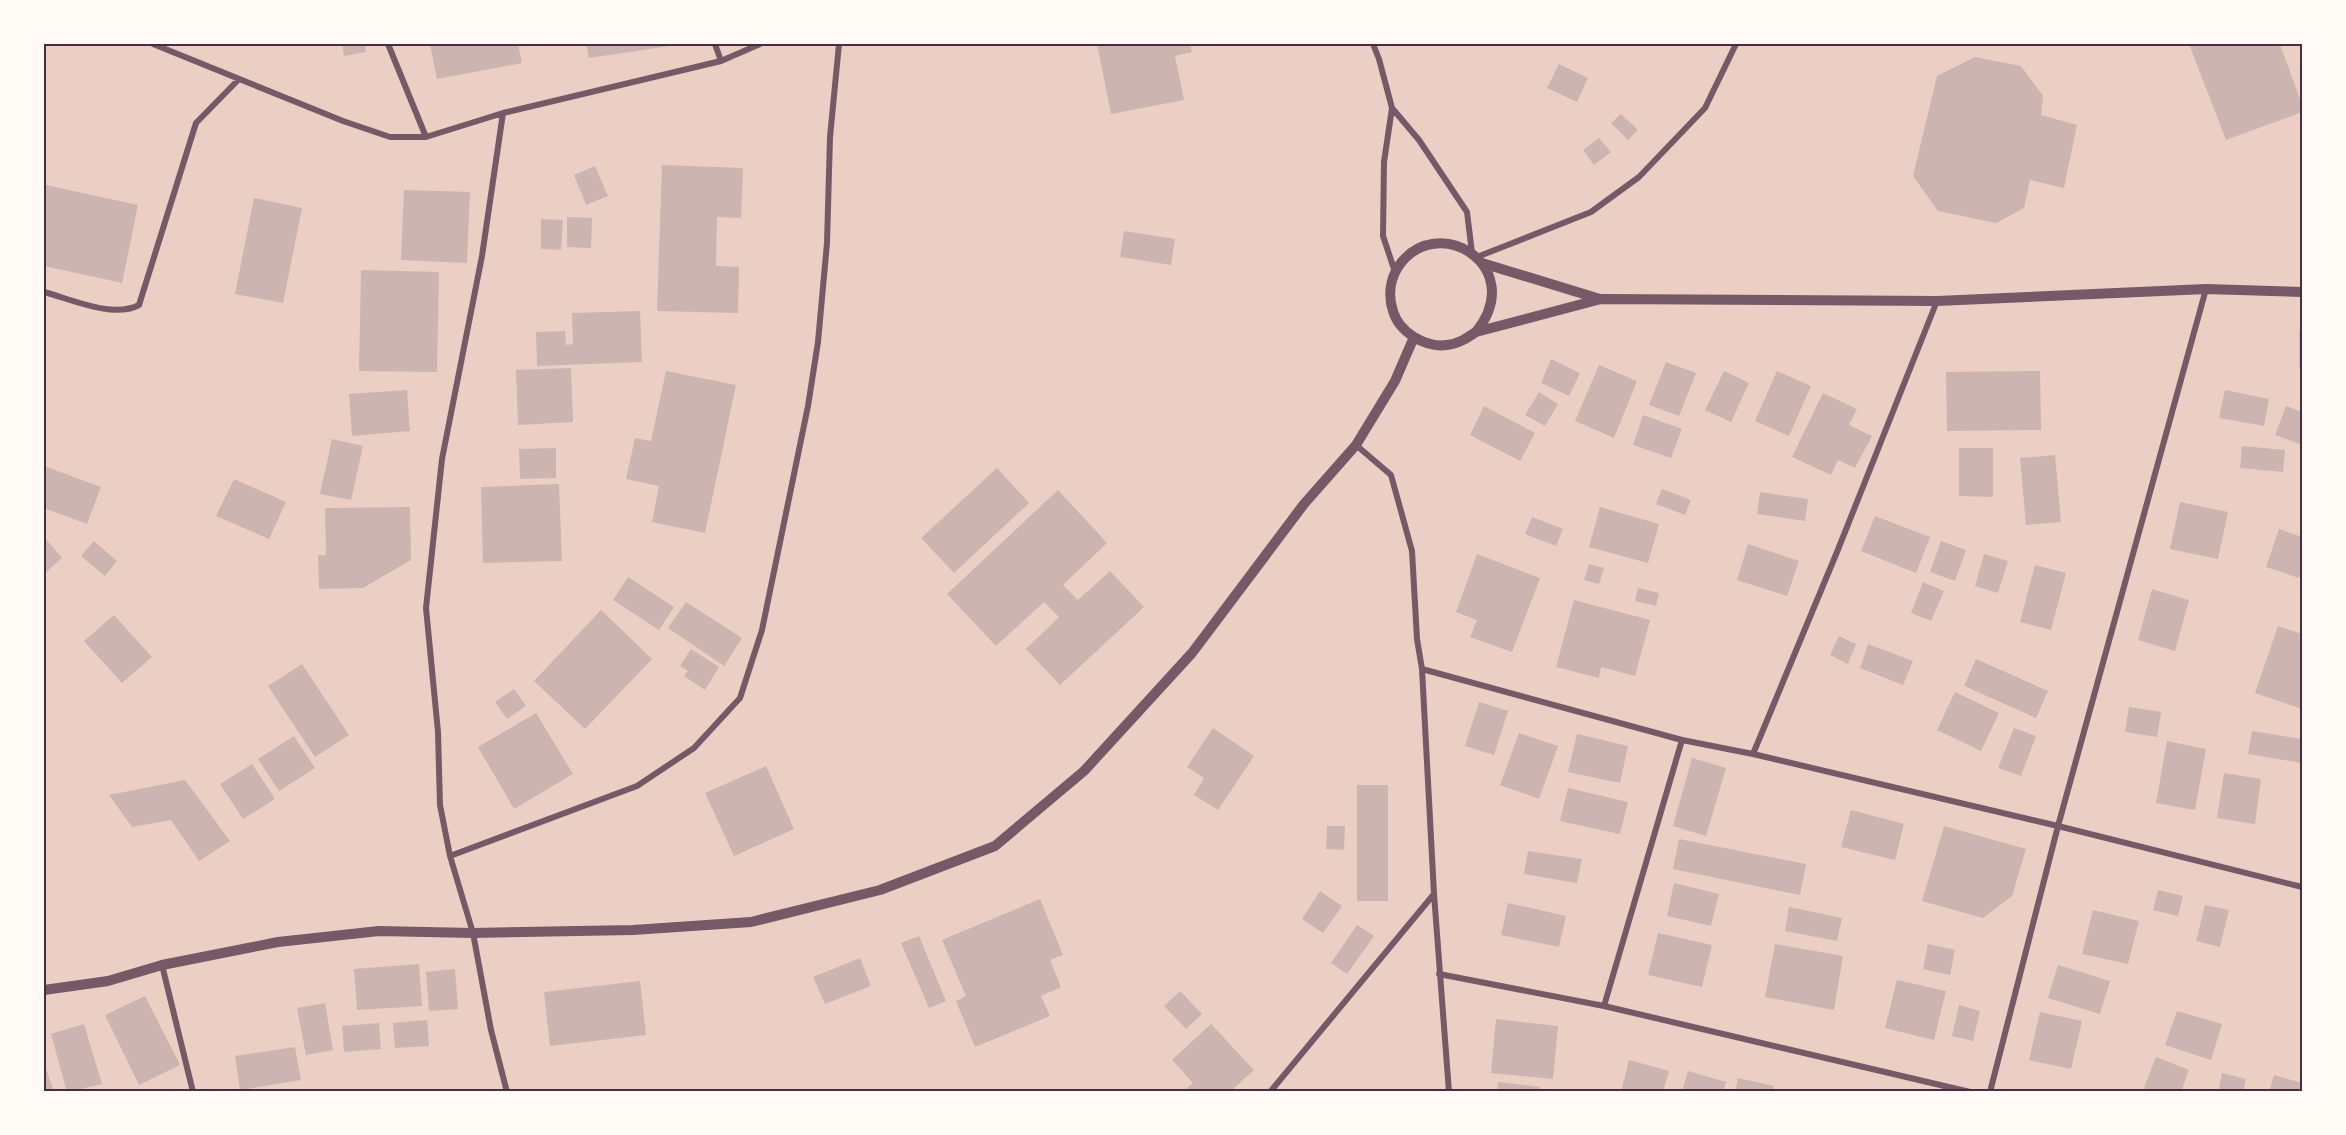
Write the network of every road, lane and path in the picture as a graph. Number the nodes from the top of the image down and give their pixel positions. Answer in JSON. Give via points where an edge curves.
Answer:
{"nodes":[{"id":1,"x":153,"y":44,"type":"edge"},
{"id":2,"x":388,"y":44,"type":"edge"},
{"id":3,"x":716,"y":44,"type":"edge"},
{"id":4,"x":760,"y":44,"type":"edge"},
{"id":5,"x":839,"y":44,"type":"edge"},
{"id":6,"x":1373,"y":44,"type":"edge"},
{"id":7,"x":1736,"y":44,"type":"edge"},
{"id":8,"x":721,"y":61,"type":"junction"},
{"id":9,"x":239,"y":79,"type":"junction"},
{"id":10,"x":1392,"y":108,"type":"junction"},
{"id":11,"x":503,"y":113,"type":"junction"},
{"id":12,"x":426,"y":137,"type":"junction"},
{"id":13,"x":1477,"y":258,"type":"junction"},
{"id":14,"x":1395,"y":272,"type":"junction"},
{"id":15,"x":2206,"y":289,"type":"junction"},
{"id":16,"x":44,"y":292,"type":"edge"},
{"id":17,"x":2302,"y":292,"type":"edge"},
{"id":18,"x":1600,"y":299,"type":"junction"},
{"id":19,"x":1937,"y":301,"type":"junction"},
{"id":20,"x":1476,"y":332,"type":"junction"},
{"id":21,"x":1414,"y":337,"type":"junction"},
{"id":22,"x":1356,"y":445,"type":"junction"},
{"id":23,"x":1422,"y":669,"type":"junction"},
{"id":24,"x":1682,"y":740,"type":"junction"},
{"id":25,"x":1753,"y":754,"type":"junction"},
{"id":26,"x":2058,"y":825,"type":"junction"},
{"id":27,"x":450,"y":856,"type":"junction"},
{"id":28,"x":2302,"y":888,"type":"edge"},
{"id":29,"x":1434,"y":894,"type":"junction"},
{"id":30,"x":473,"y":933,"type":"junction"},
{"id":31,"x":162,"y":965,"type":"junction"},
{"id":32,"x":1439,"y":974,"type":"junction"},
{"id":33,"x":44,"y":990,"type":"edge"},
{"id":34,"x":1604,"y":1006,"type":"junction"},
{"id":35,"x":193,"y":1092,"type":"edge"},
{"id":36,"x":507,"y":1092,"type":"edge"},
{"id":37,"x":1270,"y":1092,"type":"edge"},
{"id":38,"x":1449,"y":1092,"type":"edge"},
{"id":39,"x":1970,"y":1092,"type":"edge"},
{"id":40,"x":1990,"y":1092,"type":"edge"}],
"edges":[{"from":1,"to":9,"type":"street"},
{"from":2,"to":12,"type":"street"},
{"from":3,"to":8,"type":"street"},
{"from":4,"to":8,"type":"street"},
{"from":5,"to":27,"type":"street","via":[[819,342],[762,630],[740,698],[694,748],[637,786]]},
{"from":6,"to":10,"type":"street"},
{"from":7,"to":13,"type":"street","via":[[1705,108],[1639,177],[1591,212]]},
{"from":8,"to":11,"type":"street"},
{"from":9,"to":12,"type":"street","via":[[344,122],[390,136]]},
{"from":9,"to":16,"type":"street","via":[[196,123],[139,305],[114,312]]},
{"from":10,"to":13,"type":"street","via":[[1419,140],[1467,212]]},
{"from":10,"to":14,"type":"street","via":[[1384,162],[1383,236]]},
{"from":11,"to":12,"type":"street"},
{"from":11,"to":27,"type":"street","via":[[482,256],[442,459],[426,608],[438,732],[440,805]]},
{"from":13,"to":14,"type":"street","via":[[1458,246],[1429,244],[1415,250]]},
{"from":13,"to":18,"type":"street"},
{"from":13,"to":20,"type":"street","via":[[1490,276],[1493,292],[1486,320]]},
{"from":14,"to":21,"type":"street","via":[[1390,301],[1394,315]]},
{"from":15,"to":17,"type":"street"},
{"from":15,"to":19,"type":"street"},
{"from":15,"to":26,"type":"street"},
{"from":18,"to":19,"type":"street"},
{"from":18,"to":20,"type":"street"},
{"from":19,"to":25,"type":"street"},
{"from":20,"to":21,"type":"street","via":[[1446,345],[1429,344]]},
{"from":21,"to":22,"type":"street","via":[[1395,381]]},
{"from":22,"to":23,"type":"street","via":[[1391,475],[1412,551]]},
{"from":22,"to":30,"type":"street","via":[[1304,504],[1192,653],[1084,771],[995,846],[880,890],[751,921],[633,930]]},
{"from":23,"to":24,"type":"street"},
{"from":23,"to":29,"type":"street"},
{"from":24,"to":25,"type":"street"},
{"from":24,"to":34,"type":"street"},
{"from":25,"to":26,"type":"street"},
{"from":26,"to":28,"type":"street"},
{"from":26,"to":40,"type":"street"},
{"from":27,"to":30,"type":"street"},
{"from":29,"to":32,"type":"street"},
{"from":29,"to":37,"type":"street"},
{"from":30,"to":31,"type":"street","via":[[379,931],[278,942]]},
{"from":30,"to":36,"type":"street"},
{"from":31,"to":33,"type":"street","via":[[108,981]]},
{"from":31,"to":35,"type":"street"},
{"from":32,"to":34,"type":"street"},
{"from":32,"to":38,"type":"street"},
{"from":34,"to":39,"type":"street"}]}
